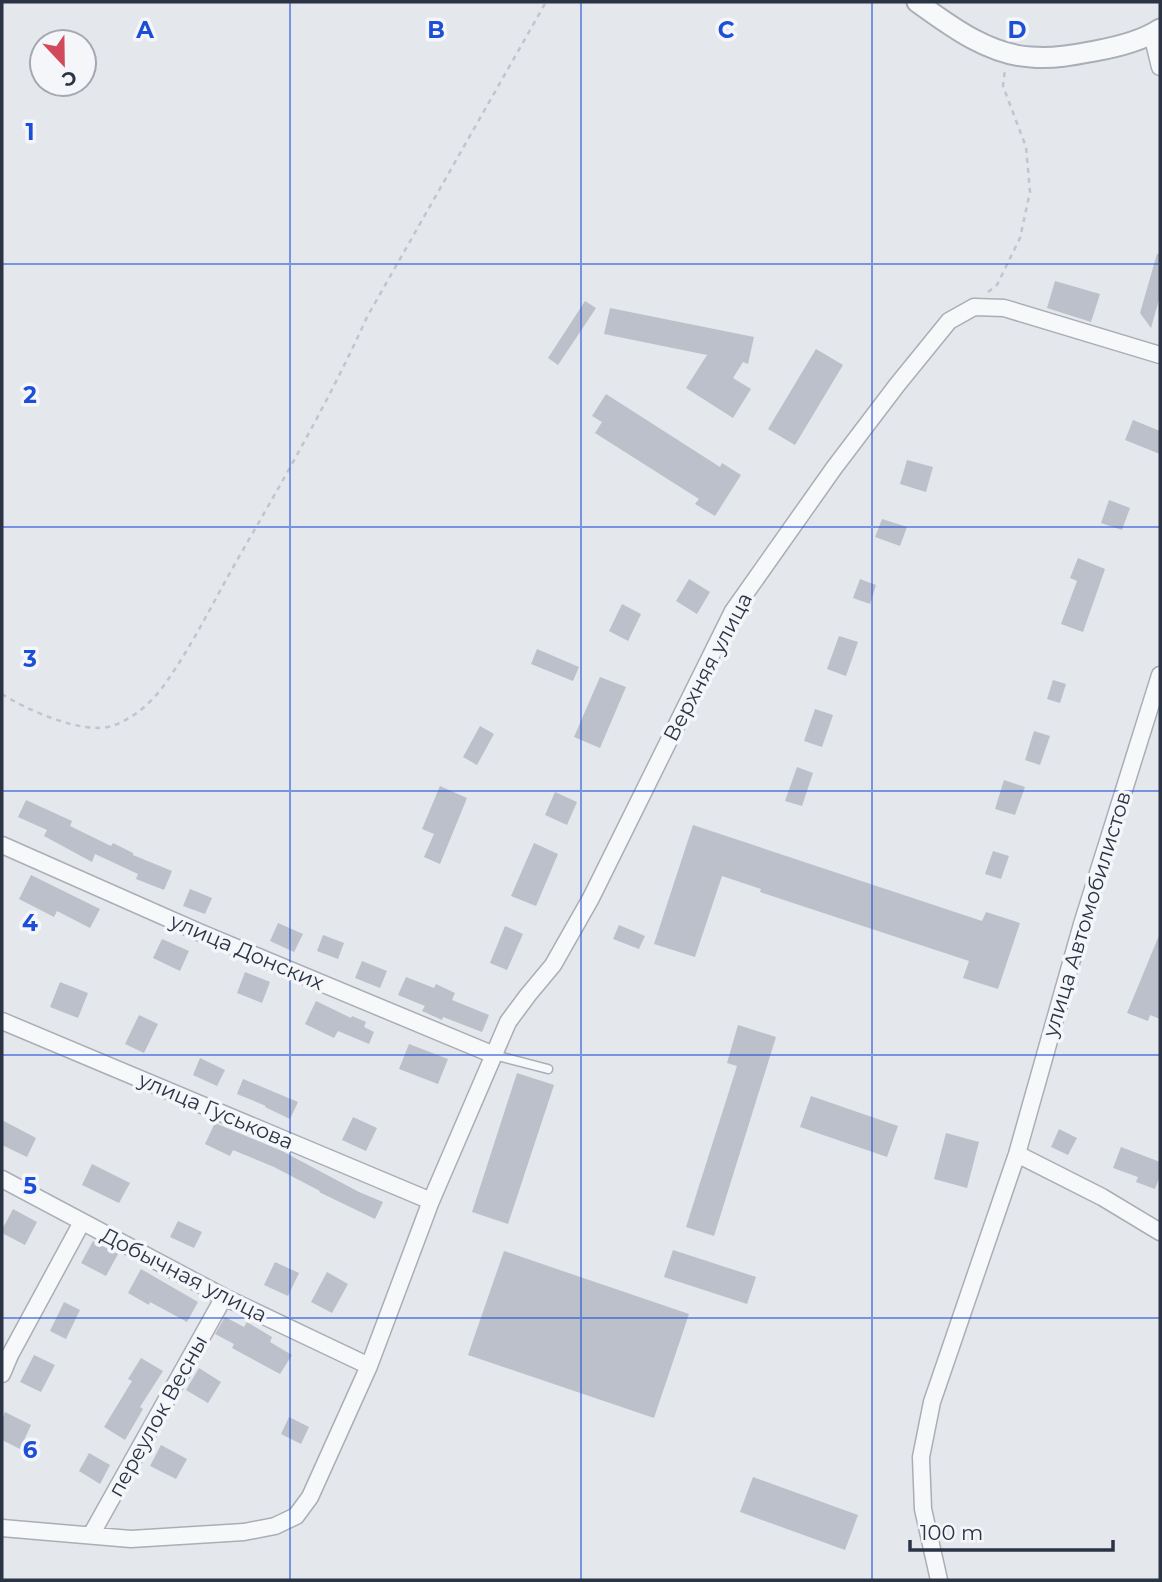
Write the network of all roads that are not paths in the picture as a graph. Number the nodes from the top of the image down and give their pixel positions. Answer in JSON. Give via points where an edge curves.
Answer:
{"nodes":[{"id":1,"x":917,"y":2,"type":"edge"},
{"id":2,"x":1156,"y":32,"type":"edge"},
{"id":3,"x":1160,"y":67,"type":"edge"},
{"id":4,"x":1160,"y":355,"type":"edge"},
{"id":5,"x":1160,"y":675,"type":"edge"},
{"id":6,"x":2,"y":845,"type":"edge"},
{"id":7,"x":2,"y":1021,"type":"edge"},
{"id":8,"x":494,"y":1055,"type":"junction"},
{"id":9,"x":548,"y":1069,"type":"dead end"},
{"id":10,"x":1017,"y":1154,"type":"junction"},
{"id":11,"x":2,"y":1179,"type":"edge"},
{"id":12,"x":431,"y":1201,"type":"junction"},
{"id":13,"x":82,"y":1222,"type":"junction"},
{"id":14,"x":1160,"y":1232,"type":"edge"},
{"id":15,"x":224,"y":1297,"type":"junction"},
{"id":16,"x":369,"y":1366,"type":"junction"},
{"id":17,"x":2,"y":1374,"type":"edge"},
{"id":18,"x":2,"y":1528,"type":"edge"},
{"id":19,"x":91,"y":1535,"type":"junction"},
{"id":20,"x":939,"y":1580,"type":"edge"}],
"edges":[{"from":1,"to":2,"type":"street","via":[[988,46],[1030,57],[1114,48]]},
{"from":2,"to":3,"type":"street"},
{"from":4,"to":8,"type":"street","name":"Верхняя улица","via":[[1004,308],[974,307],[949,321],[834,468],[733,611],[591,898],[553,965],[509,1021]]},
{"from":5,"to":10,"type":"street","name":"улица Автомобилистов","via":[[1082,924]]},
{"from":6,"to":8,"type":"street","name":"улица Донских"},
{"from":7,"to":12,"type":"street","name":"улица Гуськова"},
{"from":8,"to":9,"type":"lane"},
{"from":8,"to":12,"type":"street","name":"Верхняя улица"},
{"from":10,"to":14,"type":"street"},
{"from":10,"to":20,"type":"street","name":"улица Автомобилистов","via":[[932,1402],[921,1458],[923,1509]]},
{"from":11,"to":13,"type":"street","name":"Добычная улица"},
{"from":12,"to":16,"type":"street","name":"Верхняя улица"},
{"from":13,"to":15,"type":"street","name":"Добычная улица"},
{"from":13,"to":17,"type":"street"},
{"from":15,"to":16,"type":"street","name":"Добычная улица"},
{"from":15,"to":19,"type":"street","name":"переулок Весны"},
{"from":16,"to":19,"type":"street","name":"Верхняя улица","via":[[310,1497],[296,1516],[244,1532],[131,1539]]},
{"from":18,"to":19,"type":"street","name":"Верхняя улица"}]}
